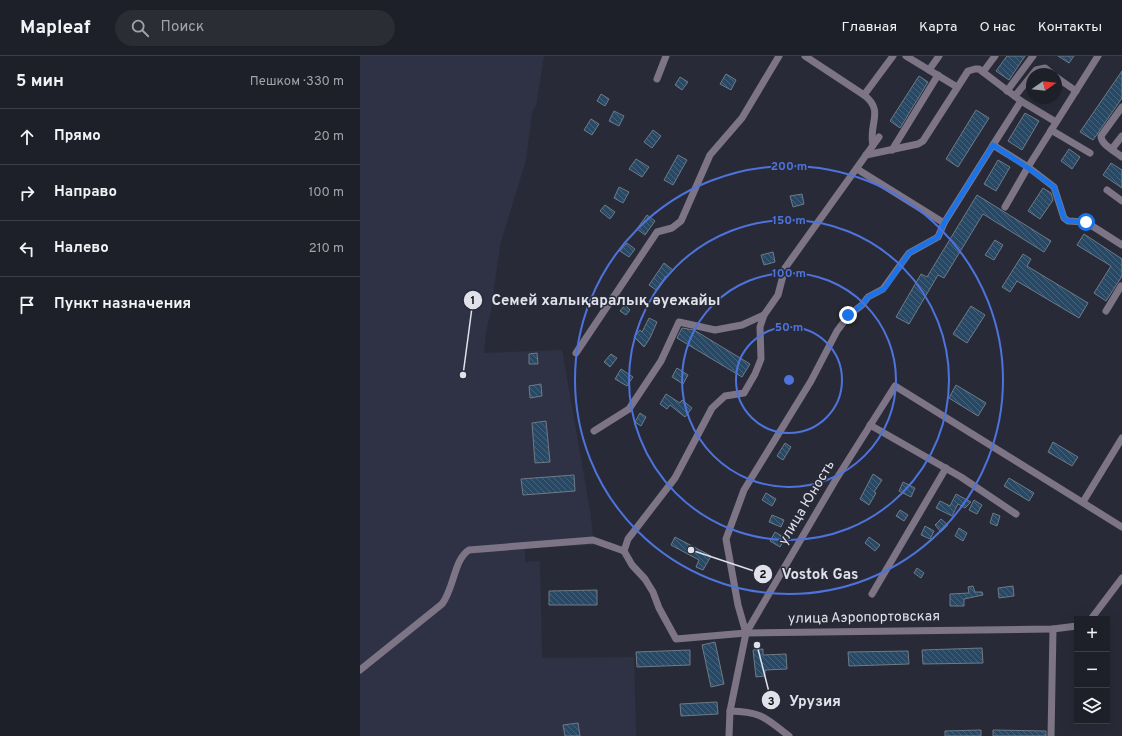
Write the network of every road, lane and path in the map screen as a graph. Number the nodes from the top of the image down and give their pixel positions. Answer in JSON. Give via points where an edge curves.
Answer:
{"nodes":[{"id":1,"x":666,"y":56,"type":"edge"},
{"id":2,"x":779,"y":56,"type":"edge"},
{"id":3,"x":805,"y":56,"type":"edge"},
{"id":4,"x":893,"y":56,"type":"edge"},
{"id":5,"x":906,"y":56,"type":"edge"},
{"id":6,"x":939,"y":56,"type":"edge"},
{"id":7,"x":995,"y":56,"type":"edge"},
{"id":8,"x":1033,"y":56,"type":"edge"},
{"id":9,"x":1098,"y":56,"type":"edge"},
{"id":10,"x":929,"y":70,"type":"junction"},
{"id":11,"x":983,"y":72,"type":"junction"},
{"id":12,"x":938,"y":75,"type":"junction"},
{"id":13,"x":657,"y":79,"type":"dead end"},
{"id":14,"x":1062,"y":81,"type":"edge"},
{"id":15,"x":1026,"y":86,"type":"edge"},
{"id":16,"x":957,"y":87,"type":"junction"},
{"id":17,"x":1007,"y":91,"type":"junction"},
{"id":18,"x":1076,"y":91,"type":"junction"},
{"id":19,"x":864,"y":95,"type":"junction"},
{"id":20,"x":1018,"y":99,"type":"junction"},
{"id":21,"x":1122,"y":106,"type":"edge"},
{"id":22,"x":1056,"y":122,"type":"junction"},
{"id":23,"x":1051,"y":130,"type":"junction"},
{"id":24,"x":1122,"y":136,"type":"edge"},
{"id":25,"x":879,"y":138,"type":"dead end"},
{"id":26,"x":873,"y":145,"type":"junction"},
{"id":27,"x":993,"y":145,"type":"junction"},
{"id":28,"x":1112,"y":149,"type":"junction"},
{"id":29,"x":892,"y":150,"type":"junction"},
{"id":30,"x":1090,"y":153,"type":"dead end"},
{"id":31,"x":866,"y":155,"type":"junction"},
{"id":32,"x":1122,"y":157,"type":"edge"},
{"id":33,"x":1028,"y":168,"type":"junction"},
{"id":34,"x":857,"y":169,"type":"junction"},
{"id":35,"x":1107,"y":190,"type":"dead end"},
{"id":36,"x":1122,"y":201,"type":"edge"},
{"id":37,"x":1005,"y":207,"type":"dead end"},
{"id":38,"x":944,"y":223,"type":"junction"},
{"id":39,"x":1122,"y":245,"type":"edge"},
{"id":40,"x":1122,"y":286,"type":"edge"},
{"id":41,"x":1106,"y":311,"type":"dead end"},
{"id":42,"x":764,"y":315,"type":"junction"},
{"id":43,"x":576,"y":353,"type":"dead end"},
{"id":44,"x":869,"y":426,"type":"junction"},
{"id":45,"x":594,"y":431,"type":"dead end"},
{"id":46,"x":1122,"y":438,"type":"edge"},
{"id":47,"x":946,"y":468,"type":"junction"},
{"id":48,"x":1083,"y":502,"type":"junction"},
{"id":49,"x":1016,"y":514,"type":"dead end"},
{"id":50,"x":1122,"y":526,"type":"edge"},
{"id":51,"x":624,"y":551,"type":"junction"},
{"id":52,"x":1122,"y":578,"type":"edge"},
{"id":53,"x":872,"y":594,"type":"dead end"},
{"id":54,"x":1093,"y":616,"type":"edge"},
{"id":55,"x":1074,"y":626,"type":"edge"},
{"id":56,"x":1054,"y":628,"type":"junction"},
{"id":57,"x":746,"y":633,"type":"junction"},
{"id":58,"x":360,"y":670,"type":"edge"},
{"id":59,"x":730,"y":711,"type":"junction"},
{"id":60,"x":729,"y":736,"type":"edge"},
{"id":61,"x":789,"y":736,"type":"edge"},
{"id":62,"x":1051,"y":736,"type":"edge"}],
"edges":[{"from":1,"to":13,"type":"street"},
{"from":2,"to":43,"type":"street","via":[[742,118],[710,155],[681,221],[672,228],[657,232]]},
{"from":3,"to":19,"type":"street"},
{"from":4,"to":19,"type":"street"},
{"from":5,"to":10,"type":"street"},
{"from":6,"to":10,"type":"street"},
{"from":7,"to":11,"type":"street"},
{"from":8,"to":17,"type":"street"},
{"from":9,"to":18,"type":"street"},
{"from":10,"to":12,"type":"street"},
{"from":11,"to":16,"type":"street","via":[[971,69]]},
{"from":11,"to":17,"type":"street"},
{"from":12,"to":16,"type":"street"},
{"from":12,"to":29,"type":"street"},
{"from":14,"to":18,"type":"street"},
{"from":15,"to":20,"type":"street"},
{"from":16,"to":29,"type":"street","via":[[923,142]]},
{"from":17,"to":20,"type":"street"},
{"from":18,"to":22,"type":"street"},
{"from":19,"to":26,"type":"street","via":[[872,101],[876,112],[871,135]]},
{"from":20,"to":22,"type":"street"},
{"from":20,"to":27,"type":"street"},
{"from":21,"to":28,"type":"street","via":[[1101,136],[1103,143]]},
{"from":22,"to":23,"type":"street"},
{"from":23,"to":30,"type":"street"},
{"from":23,"to":33,"type":"street"},
{"from":24,"to":28,"type":"street"},
{"from":25,"to":26,"type":"street"},
{"from":26,"to":31,"type":"street"},
{"from":27,"to":33,"type":"street"},
{"from":27,"to":38,"type":"street"},
{"from":28,"to":32,"type":"street"},
{"from":29,"to":31,"type":"street"},
{"from":31,"to":34,"type":"street"},
{"from":33,"to":37,"type":"street"},
{"from":33,"to":39,"type":"street","via":[[1054,187],[1064,218],[1068,221],[1086,222]]},
{"from":34,"to":38,"type":"street"},
{"from":34,"to":42,"type":"street","via":[[785,268],[778,295]]},
{"from":35,"to":36,"type":"street"},
{"from":38,"to":57,"type":"street","via":[[938,237],[909,253],[884,289],[868,297],[848,315],[744,490],[726,539]]},
{"from":40,"to":41,"type":"street"},
{"from":42,"to":45,"type":"street","via":[[742,325],[715,330],[679,322],[661,361],[629,410]]},
{"from":42,"to":51,"type":"street","via":[[760,327],[761,359],[744,394],[725,396],[712,408],[675,478],[628,539]]},
{"from":44,"to":47,"type":"street"},
{"from":44,"to":48,"type":"street","name":"улица Юность","via":[[896,386]]},
{"from":44,"to":57,"type":"street","name":"улица Юность"},
{"from":46,"to":48,"type":"street"},
{"from":47,"to":49,"type":"street"},
{"from":47,"to":53,"type":"street"},
{"from":48,"to":50,"type":"street"},
{"from":51,"to":57,"type":"street","name":"улица Аэропортовская","via":[[654,592],[658,608],[676,639]]},
{"from":51,"to":58,"type":"street","via":[[593,540],[469,550],[461,558],[442,604]]},
{"from":52,"to":54,"type":"street"},
{"from":55,"to":56,"type":"street"},
{"from":56,"to":57,"type":"street","name":"улица Аэропортовская"},
{"from":56,"to":62,"type":"street"},
{"from":57,"to":59,"type":"street"},
{"from":59,"to":60,"type":"street"},
{"from":59,"to":61,"type":"street","via":[[761,715]]}]}
